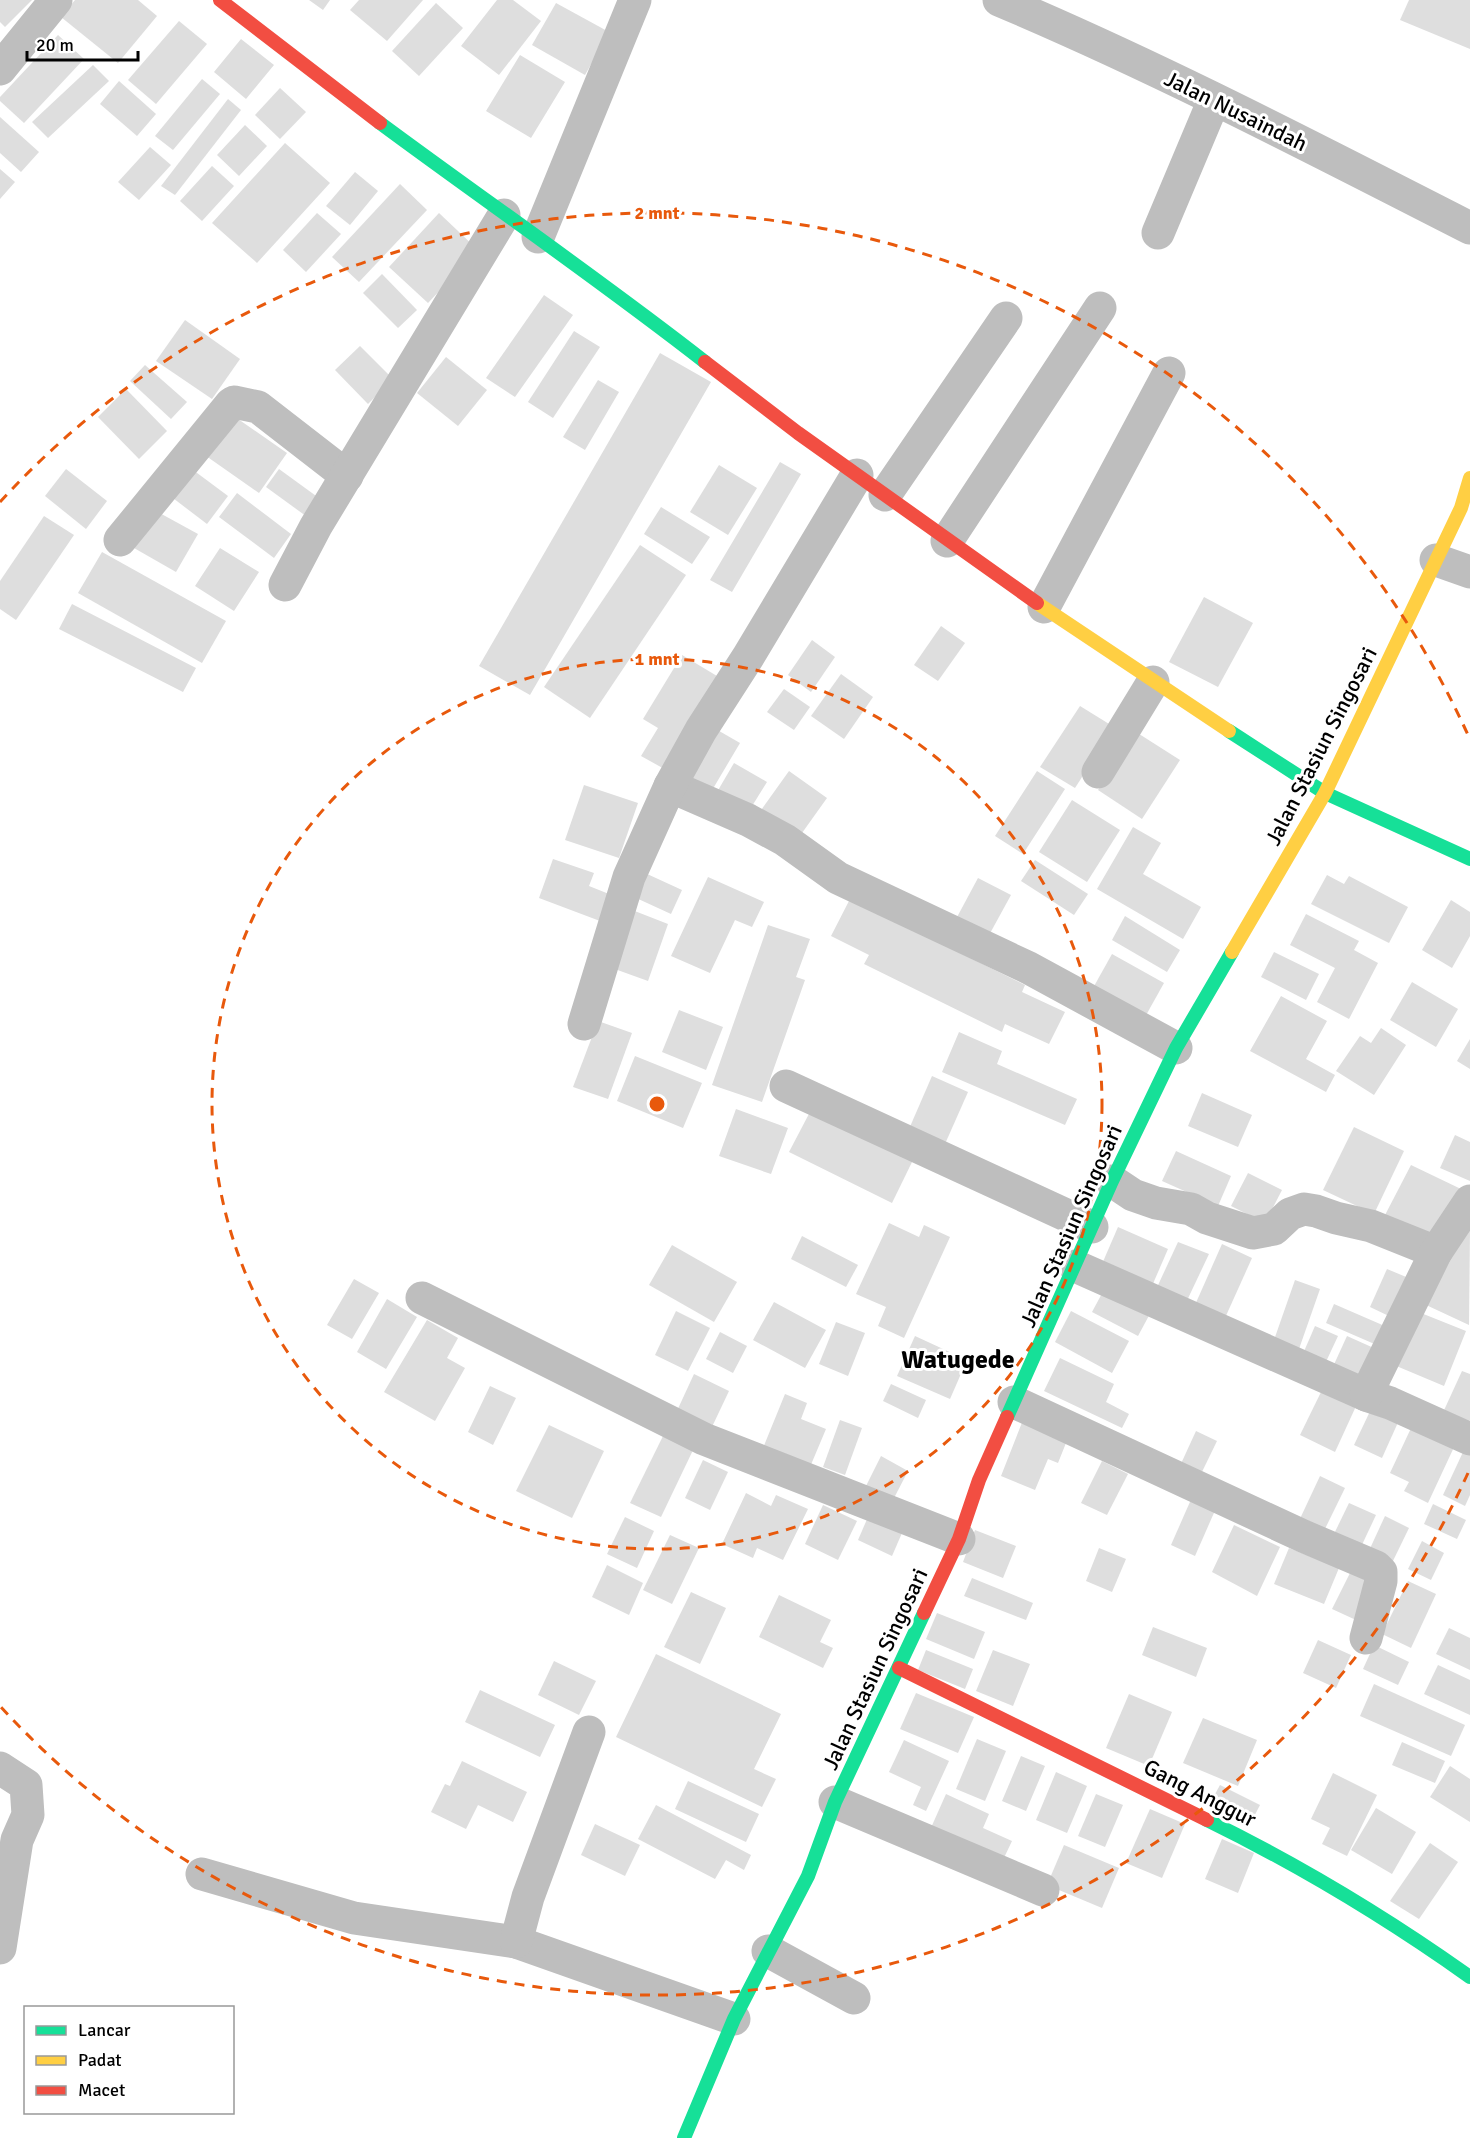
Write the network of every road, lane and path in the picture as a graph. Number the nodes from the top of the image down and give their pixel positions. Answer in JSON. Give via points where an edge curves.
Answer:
{"nodes":[{"id":1,"x":56,"y":0,"type":"edge"},
{"id":2,"x":220,"y":0,"type":"edge"},
{"id":3,"x":635,"y":0,"type":"edge"},
{"id":4,"x":999,"y":0,"type":"edge"},
{"id":5,"x":0,"y":69,"type":"edge"},
{"id":6,"x":1214,"y":100,"type":"junction"},
{"id":7,"x":504,"y":215,"type":"junction"},
{"id":8,"x":1470,"y":228,"type":"edge"},
{"id":9,"x":1158,"y":233,"type":"dead end"},
{"id":10,"x":538,"y":237,"type":"junction"},
{"id":11,"x":1100,"y":308,"type":"dead end"},
{"id":12,"x":1006,"y":318,"type":"dead end"},
{"id":13,"x":1169,"y":373,"type":"dead end"},
{"id":14,"x":857,"y":475,"type":"junction"},
{"id":15,"x":347,"y":476,"type":"junction"},
{"id":16,"x":1470,"y":478,"type":"edge"},
{"id":17,"x":885,"y":495,"type":"junction"},
{"id":18,"x":120,"y":540,"type":"dead end"},
{"id":19,"x":947,"y":542,"type":"junction"},
{"id":20,"x":1436,"y":560,"type":"junction"},
{"id":21,"x":1470,"y":572,"type":"edge"},
{"id":22,"x":285,"y":585,"type":"dead end"},
{"id":23,"x":1044,"y":607,"type":"junction"},
{"id":24,"x":1153,"y":682,"type":"junction"},
{"id":25,"x":1098,"y":772,"type":"dead end"},
{"id":26,"x":670,"y":786,"type":"junction"},
{"id":27,"x":1325,"y":793,"type":"junction"},
{"id":28,"x":1470,"y":858,"type":"edge"},
{"id":29,"x":584,"y":1024,"type":"dead end"},
{"id":30,"x":1176,"y":1048,"type":"junction"},
{"id":31,"x":786,"y":1086,"type":"dead end"},
{"id":32,"x":1112,"y":1181,"type":"junction"},
{"id":33,"x":1470,"y":1201,"type":"edge"},
{"id":34,"x":1092,"y":1227,"type":"junction"},
{"id":35,"x":1436,"y":1252,"type":"junction"},
{"id":36,"x":1075,"y":1266,"type":"junction"},
{"id":37,"x":422,"y":1298,"type":"dead end"},
{"id":38,"x":1366,"y":1395,"type":"junction"},
{"id":39,"x":1014,"y":1402,"type":"junction"},
{"id":40,"x":1470,"y":1439,"type":"edge"},
{"id":41,"x":959,"y":1539,"type":"junction"},
{"id":42,"x":1366,"y":1638,"type":"dead end"},
{"id":43,"x":899,"y":1668,"type":"junction"},
{"id":44,"x":589,"y":1732,"type":"dead end"},
{"id":45,"x":0,"y":1768,"type":"edge"},
{"id":46,"x":835,"y":1802,"type":"junction"},
{"id":47,"x":202,"y":1874,"type":"dead end"},
{"id":48,"x":1043,"y":1890,"type":"dead end"},
{"id":49,"x":516,"y":1942,"type":"junction"},
{"id":50,"x":0,"y":1948,"type":"edge"},
{"id":51,"x":768,"y":1951,"type":"junction"},
{"id":52,"x":1470,"y":1977,"type":"edge"},
{"id":53,"x":854,"y":1998,"type":"dead end"},
{"id":54,"x":734,"y":2019,"type":"junction"},
{"id":55,"x":684,"y":2138,"type":"edge"}],
"edges":[{"from":1,"to":5,"type":"street"},
{"from":2,"to":7,"type":"street"},
{"from":3,"to":10,"type":"street"},
{"from":4,"to":6,"type":"street","name":"Jalan Nusaindah"},
{"from":6,"to":8,"type":"street","name":"Jalan Nusaindah"},
{"from":6,"to":9,"type":"street"},
{"from":7,"to":10,"type":"street"},
{"from":7,"to":15,"type":"street"},
{"from":10,"to":14,"type":"street"},
{"from":11,"to":19,"type":"street"},
{"from":12,"to":17,"type":"street"},
{"from":13,"to":23,"type":"street"},
{"from":14,"to":17,"type":"street"},
{"from":14,"to":26,"type":"street"},
{"from":15,"to":18,"type":"street","via":[[258,407],[234,402]]},
{"from":15,"to":22,"type":"street"},
{"from":16,"to":20,"type":"street","name":"Jalan Stasiun Singosari","via":[[1461,508]]},
{"from":17,"to":19,"type":"street"},
{"from":19,"to":23,"type":"street"},
{"from":20,"to":21,"type":"street"},
{"from":20,"to":27,"type":"street","name":"Jalan Stasiun Singosari"},
{"from":23,"to":24,"type":"street"},
{"from":24,"to":25,"type":"street"},
{"from":24,"to":27,"type":"street"},
{"from":26,"to":29,"type":"street","via":[[628,877]]},
{"from":26,"to":30,"type":"street","via":[[748,820],[785,840],[838,878],[1029,968]]},
{"from":27,"to":28,"type":"street"},
{"from":27,"to":30,"type":"street","name":"Jalan Stasiun Singosari"},
{"from":30,"to":32,"type":"street","name":"Jalan Stasiun Singosari"},
{"from":31,"to":34,"type":"street"},
{"from":32,"to":34,"type":"street","name":"Jalan Stasiun Singosari"},
{"from":32,"to":35,"type":"street","via":[[1133,1195],[1191,1209],[1253,1233],[1274,1229],[1290,1214],[1304,1209],[1371,1226]]},
{"from":33,"to":35,"type":"street"},
{"from":34,"to":36,"type":"street","name":"Jalan Stasiun Singosari"},
{"from":35,"to":38,"type":"street"},
{"from":36,"to":38,"type":"street"},
{"from":36,"to":39,"type":"street","name":"Jalan Stasiun Singosari"},
{"from":37,"to":41,"type":"street","via":[[704,1438]]},
{"from":38,"to":40,"type":"street"},
{"from":39,"to":41,"type":"street","name":"Jalan Stasiun Singosari","via":[[979,1480]]},
{"from":39,"to":42,"type":"street","via":[[1376,1567],[1381,1572],[1381,1581]]},
{"from":41,"to":43,"type":"street","name":"Jalan Stasiun Singosari"},
{"from":43,"to":46,"type":"street","name":"Jalan Stasiun Singosari"},
{"from":43,"to":52,"type":"street","name":"Gang Anggur","via":[[1308,1873]]},
{"from":44,"to":49,"type":"street","via":[[528,1897]]},
{"from":45,"to":50,"type":"street","via":[[26,1785],[27,1815],[17,1840]]},
{"from":46,"to":48,"type":"street"},
{"from":46,"to":51,"type":"street","name":"Jalan Stasiun Singosari","via":[[808,1876]]},
{"from":47,"to":49,"type":"street","via":[[354,1918]]},
{"from":49,"to":54,"type":"street"},
{"from":51,"to":53,"type":"street"},
{"from":51,"to":54,"type":"street","name":"Jalan Stasiun Singosari"},
{"from":54,"to":55,"type":"street","name":"Jalan Stasiun Singosari"}]}
